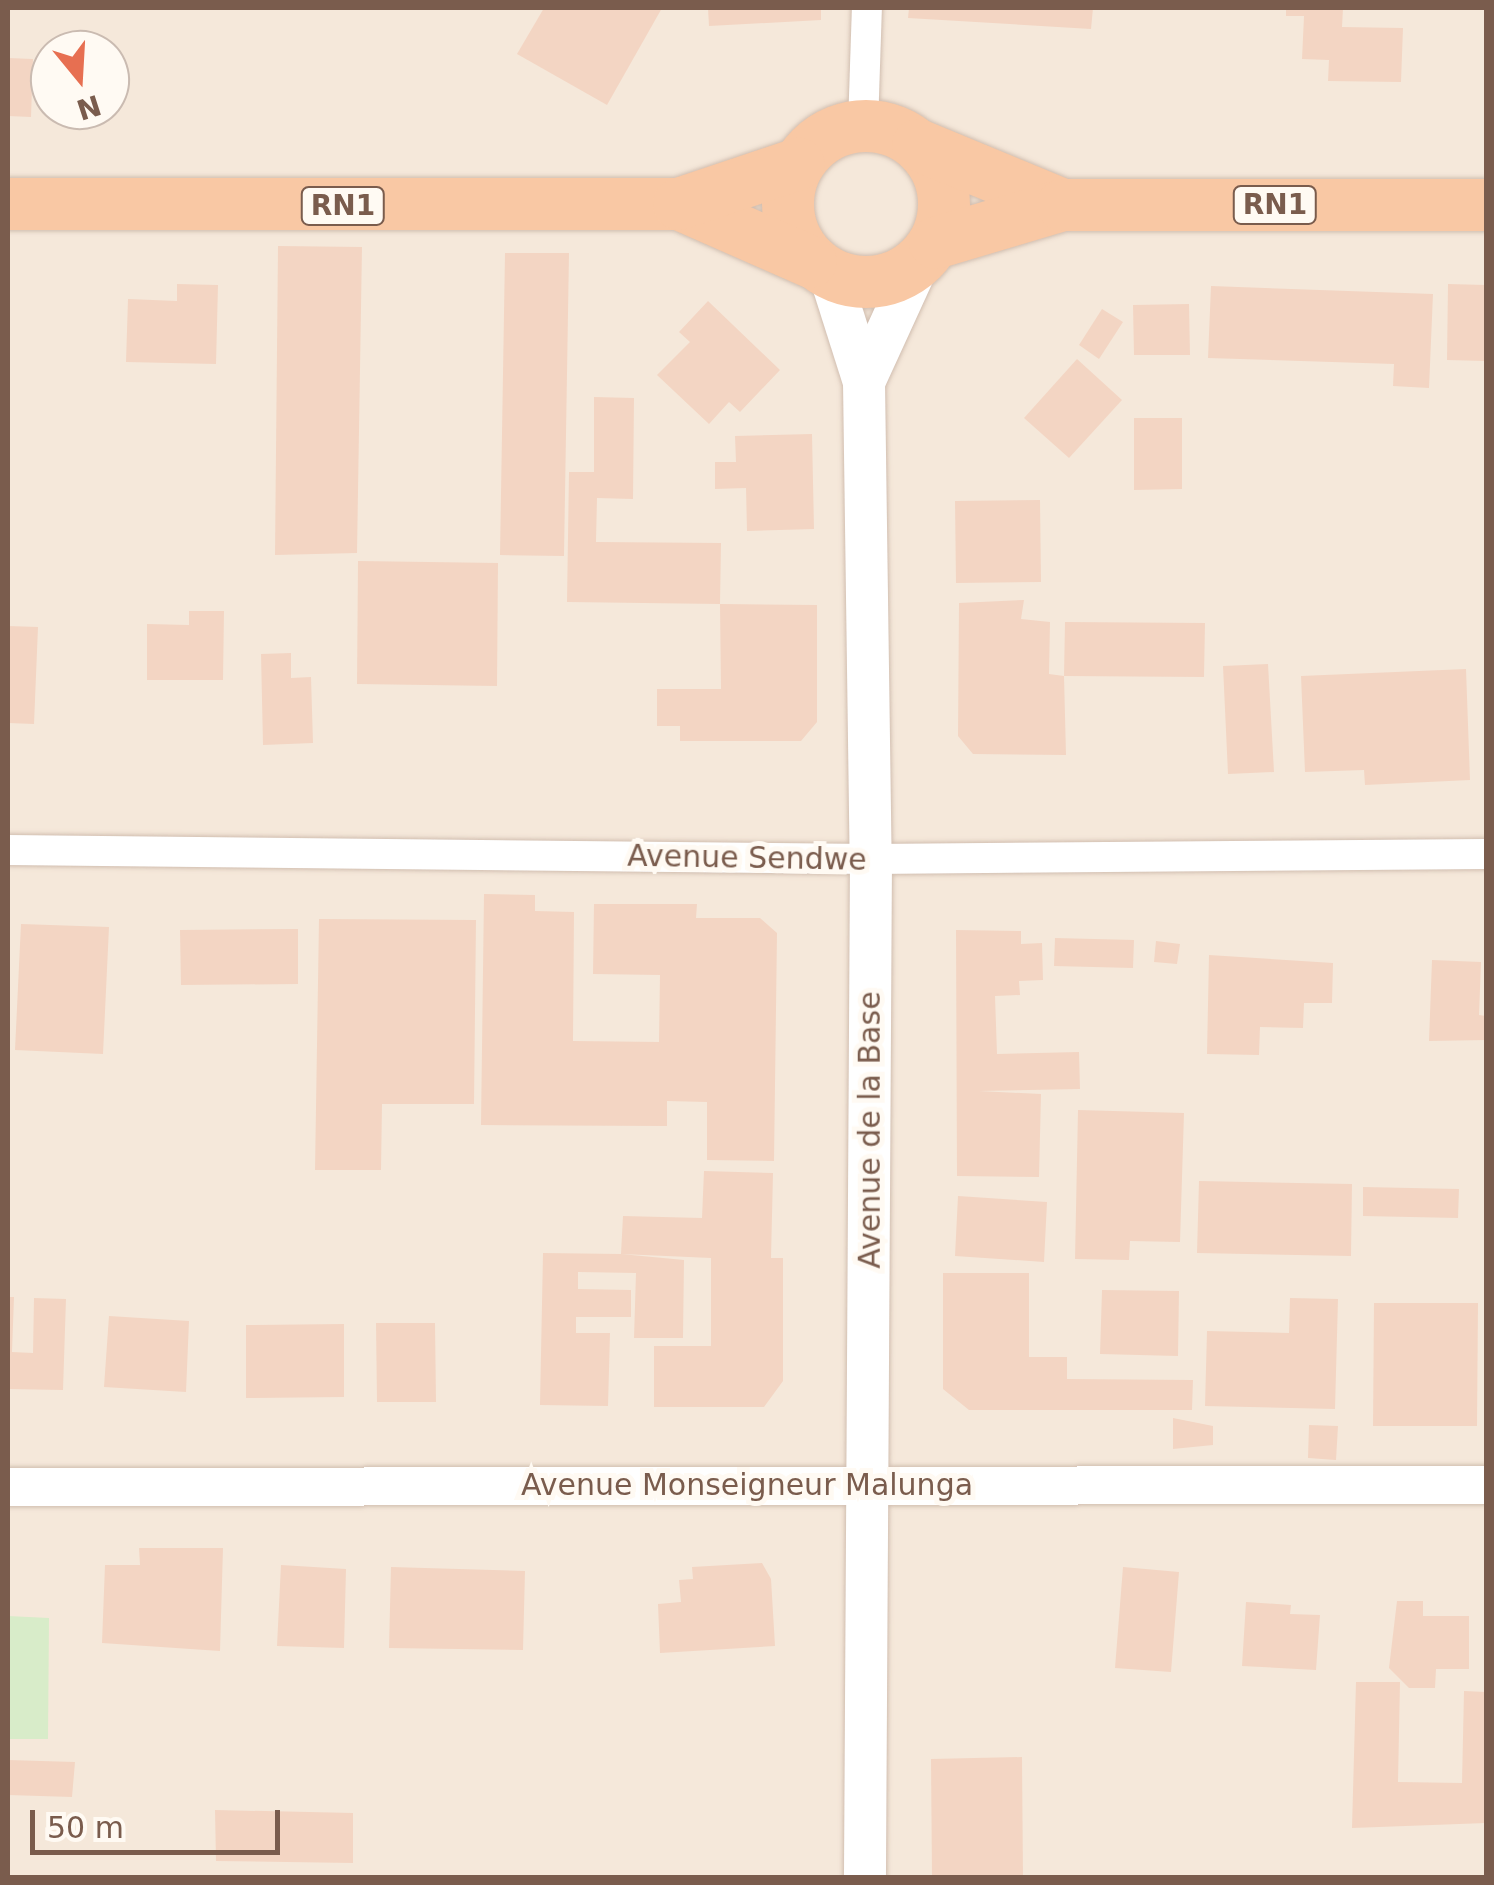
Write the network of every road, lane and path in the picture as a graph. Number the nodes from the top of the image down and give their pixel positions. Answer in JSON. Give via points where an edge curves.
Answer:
{"nodes":[{"id":1,"x":867,"y":8,"type":"edge"},
{"id":2,"x":863,"y":126,"type":"junction"},
{"id":3,"x":918,"y":145,"type":"junction"},
{"id":4,"x":798,"y":164,"type":"junction"},
{"id":5,"x":8,"y":204,"type":"edge"},
{"id":6,"x":678,"y":204,"type":"junction"},
{"id":7,"x":1486,"y":204,"type":"edge"},
{"id":8,"x":1063,"y":205,"type":"junction"},
{"id":9,"x":927,"y":253,"type":"junction"},
{"id":10,"x":821,"y":268,"type":"junction"},
{"id":11,"x":864,"y":382,"type":"junction"},
{"id":12,"x":8,"y":850,"type":"edge"},
{"id":13,"x":1486,"y":854,"type":"edge"},
{"id":14,"x":871,"y":859,"type":"junction"},
{"id":15,"x":868,"y":1484,"type":"junction"},
{"id":16,"x":1486,"y":1485,"type":"edge"},
{"id":17,"x":8,"y":1487,"type":"edge"},
{"id":18,"x":865,"y":1878,"type":"edge"}],
"edges":[{"from":1,"to":2,"type":"street"},
{"from":2,"to":3,"type":"highway"},
{"from":2,"to":4,"type":"highway","via":[[815,144]]},
{"from":3,"to":8,"type":"highway","number":"RN1"},
{"from":3,"to":9,"type":"highway","via":[[944,191]]},
{"from":4,"to":6,"type":"highway","number":"RN1"},
{"from":4,"to":10,"type":"highway","via":[[787,215]]},
{"from":5,"to":6,"type":"highway","number":"RN1"},
{"from":6,"to":10,"type":"highway","number":"RN1"},
{"from":7,"to":8,"type":"highway","number":"RN1"},
{"from":8,"to":9,"type":"highway","number":"RN1"},
{"from":9,"to":10,"type":"highway","via":[[877,283]]},
{"from":9,"to":11,"type":"main road"},
{"from":10,"to":11,"type":"main road"},
{"from":11,"to":14,"type":"main road","name":"Avenue de la Base"},
{"from":12,"to":14,"type":"street","name":"Avenue Sendwe"},
{"from":13,"to":14,"type":"street","name":"Avenue Sendwe"},
{"from":14,"to":15,"type":"main road","name":"Avenue de la Base"},
{"from":15,"to":16,"type":"street","name":"Avenue Monseigneur Malunga"},
{"from":15,"to":17,"type":"street","name":"Avenue Monseigneur Malunga"},
{"from":15,"to":18,"type":"main road","name":"Avenue de la Base"}]}
